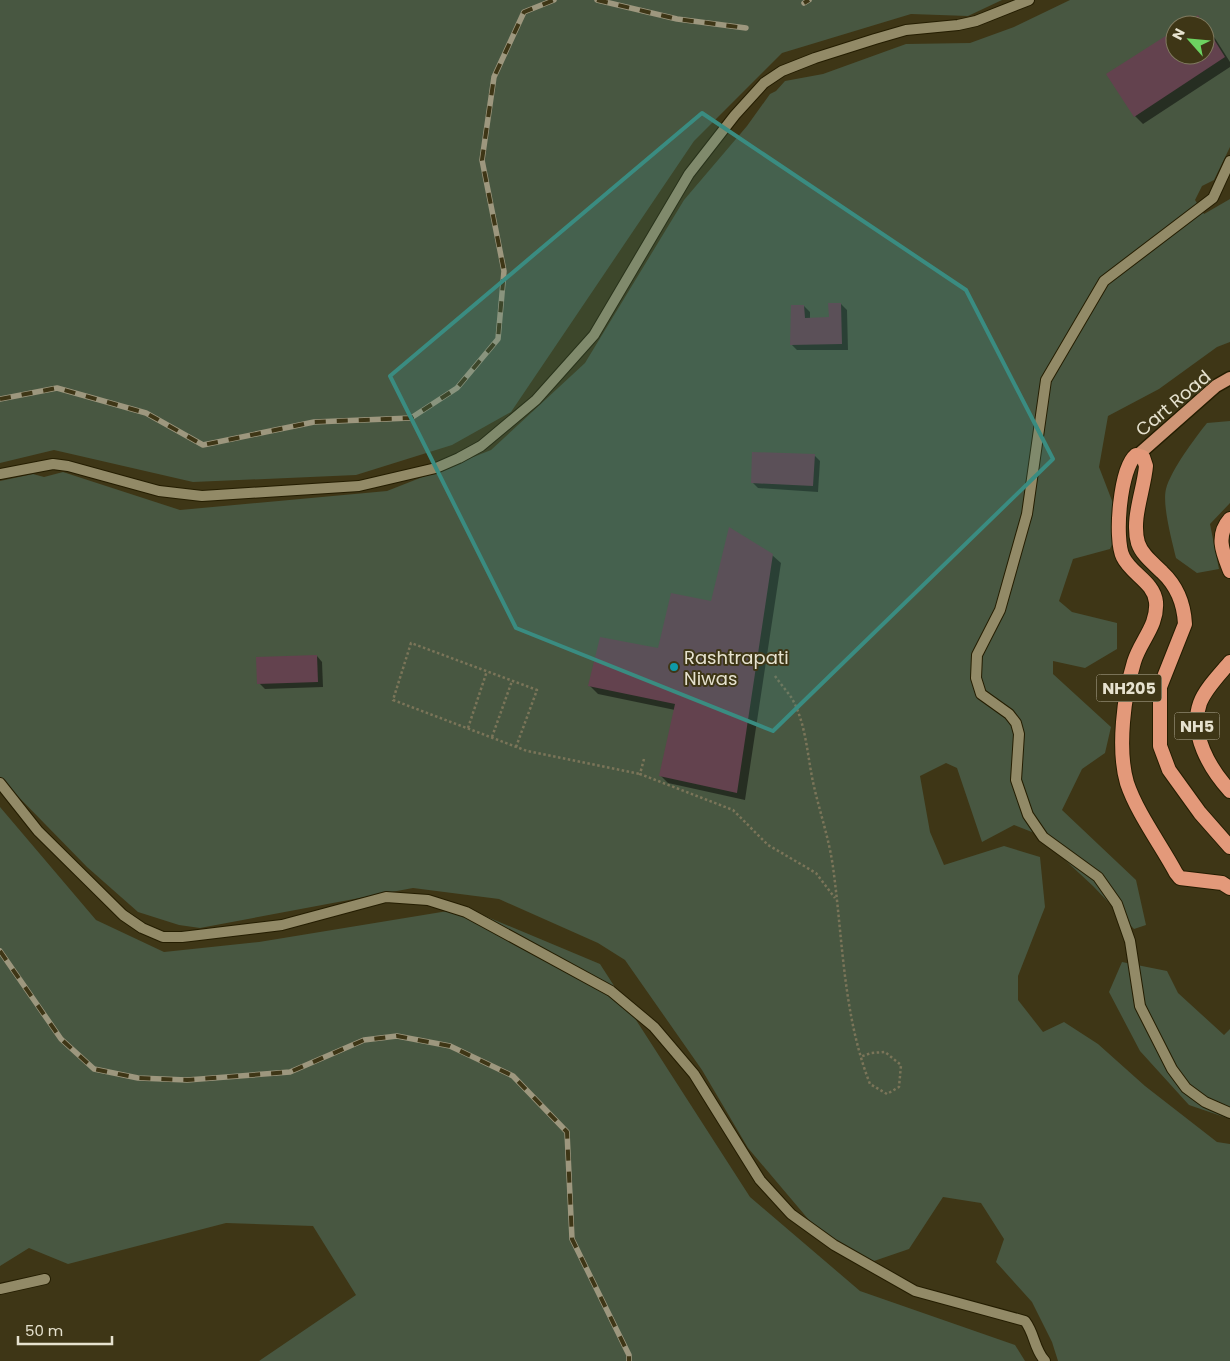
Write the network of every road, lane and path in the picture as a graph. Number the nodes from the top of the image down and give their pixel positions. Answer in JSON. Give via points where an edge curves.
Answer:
{"nodes":[{"id":1,"x":1029,"y":0,"type":"edge"},
{"id":2,"x":1230,"y":161,"type":"edge"},
{"id":3,"x":1230,"y":378,"type":"edge"},
{"id":4,"x":1138,"y":454,"type":"junction"},
{"id":5,"x":0,"y":474,"type":"edge"},
{"id":6,"x":1230,"y":519,"type":"edge"},
{"id":7,"x":1230,"y":571,"type":"edge"},
{"id":8,"x":1230,"y":662,"type":"edge"},
{"id":9,"x":487,"y":671,"type":"junction"},
{"id":10,"x":774,"y":676,"type":"dead end"},
{"id":11,"x":512,"y":680,"type":"junction"},
{"id":12,"x":468,"y":728,"type":"junction"},
{"id":13,"x":492,"y":738,"type":"junction"},
{"id":14,"x":516,"y":747,"type":"junction"},
{"id":15,"x":644,"y":759,"type":"dead end"},
{"id":16,"x":640,"y":774,"type":"junction"},
{"id":17,"x":0,"y":783,"type":"edge"},
{"id":18,"x":1230,"y":791,"type":"edge"},
{"id":19,"x":1230,"y":847,"type":"edge"},
{"id":20,"x":1230,"y":888,"type":"edge"},
{"id":21,"x":836,"y":899,"type":"junction"},
{"id":22,"x":860,"y":1057,"type":"junction"},
{"id":23,"x":1230,"y":1113,"type":"edge"},
{"id":24,"x":45,"y":1279,"type":"dead end"},
{"id":25,"x":0,"y":1289,"type":"edge"},
{"id":26,"x":1045,"y":1361,"type":"edge"}],
"edges":[{"from":1,"to":5,"type":"street","via":[[976,21],[906,30],[866,41],[806,61],[764,83],[689,174],[594,335],[536,400],[481,446],[459,458],[436,468],[359,486],[202,496],[159,491],[52,464]]},
{"from":2,"to":23,"type":"street","via":[[1213,198],[1104,281],[1046,380],[1027,514],[1000,610],[977,655],[976,678],[981,694],[1016,723],[1019,734],[1016,780],[1028,815],[1043,837],[1098,877],[1117,904],[1130,941],[1140,1006],[1172,1069],[1186,1088],[1205,1102]]},
{"from":3,"to":4,"type":"main road","name":"Cart Road","via":[[1216,386]]},
{"from":4,"to":19,"type":"highway","number":"NH205","via":[[1146,466],[1136,527],[1138,542],[1143,553],[1172,583],[1185,624],[1160,687],[1160,746],[1170,770],[1200,813]]},
{"from":4,"to":20,"type":"highway","number":"NH205","via":[[1130,464],[1122,492],[1120,549],[1128,564],[1151,588],[1156,601],[1154,619],[1134,661],[1126,703],[1121,751],[1127,782],[1180,878],[1222,883]]},
{"from":6,"to":7,"type":"highway","via":[[1220,543]]},
{"from":8,"to":18,"type":"highway","number":"NH5","via":[[1200,703],[1197,727],[1203,751]]},
{"from":9,"to":11,"type":"path"},
{"from":9,"to":12,"type":"path"},
{"from":9,"to":12,"type":"path","via":[[411,643],[393,700]]},
{"from":10,"to":21,"type":"path","via":[[791,698],[805,736],[833,865]]},
{"from":11,"to":13,"type":"path"},
{"from":11,"to":14,"type":"path","via":[[537,690]]},
{"from":12,"to":13,"type":"path"},
{"from":13,"to":14,"type":"path"},
{"from":14,"to":16,"type":"path"},
{"from":15,"to":16,"type":"path"},
{"from":16,"to":21,"type":"path","via":[[732,810],[768,845],[816,873]]},
{"from":17,"to":26,"type":"street","via":[[38,831],[123,916],[163,937],[282,925],[386,897],[428,900],[466,912],[611,991],[654,1027],[694,1074],[760,1180],[791,1214],[842,1250],[915,1291],[1026,1321],[1038,1353]]},
{"from":21,"to":22,"type":"path","via":[[844,973]]},
{"from":22,"to":22,"type":"path","via":[[870,1084],[887,1094],[899,1087],[901,1065],[885,1052]]},
{"from":24,"to":25,"type":"street"}]}
